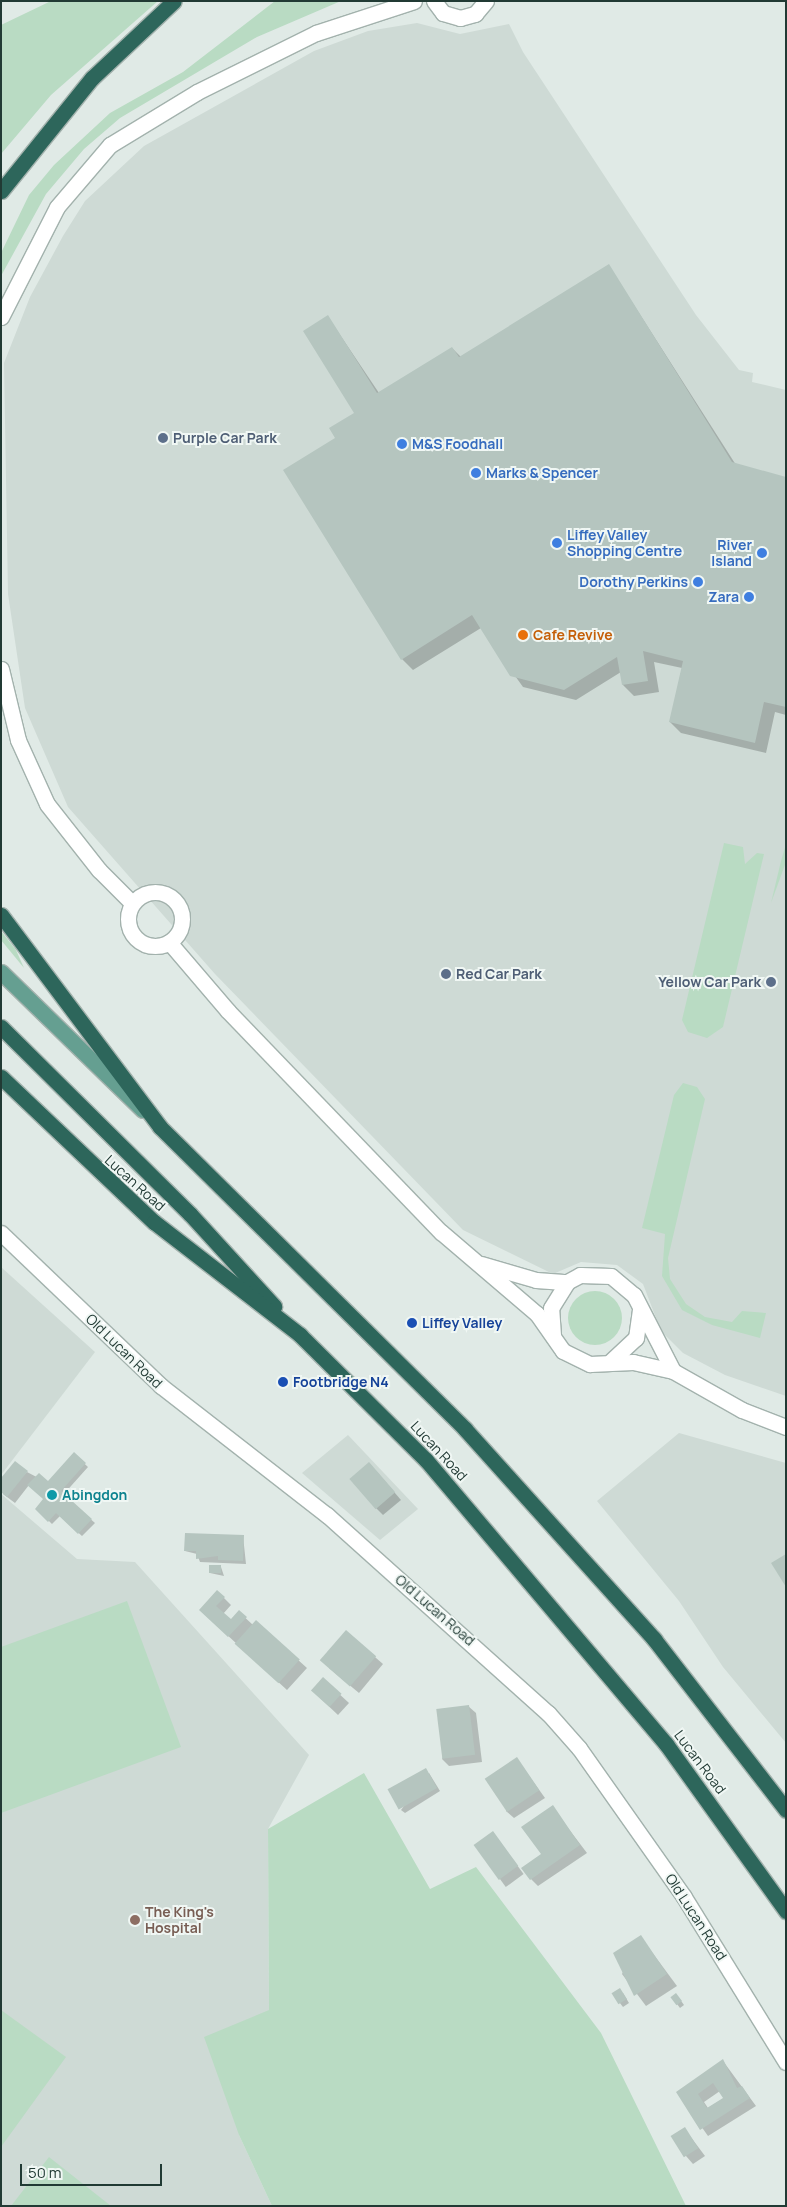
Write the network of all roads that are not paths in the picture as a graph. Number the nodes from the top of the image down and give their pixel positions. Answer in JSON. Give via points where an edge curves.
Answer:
{"nodes":[{"id":1,"x":174,"y":1,"type":"edge"},
{"id":2,"x":414,"y":1,"type":"edge"},
{"id":3,"x":434,"y":1,"type":"edge"},
{"id":4,"x":486,"y":1,"type":"edge"},
{"id":5,"x":1,"y":191,"type":"edge"},
{"id":6,"x":1,"y":317,"type":"edge"},
{"id":7,"x":1,"y":670,"type":"edge"},
{"id":8,"x":132,"y":903,"type":"junction"},
{"id":9,"x":1,"y":915,"type":"edge"},
{"id":10,"x":169,"y":942,"type":"junction"},
{"id":11,"x":1,"y":972,"type":"edge"},
{"id":12,"x":1,"y":1027,"type":"edge"},
{"id":13,"x":1,"y":1077,"type":"edge"},
{"id":14,"x":160,"y":1127,"type":"junction"},
{"id":15,"x":1,"y":1233,"type":"edge"},
{"id":16,"x":472,"y":1261,"type":"junction"},
{"id":17,"x":567,"y":1282,"type":"junction"},
{"id":18,"x":640,"y":1309,"type":"junction"},
{"id":19,"x":300,"y":1335,"type":"junction"},
{"id":20,"x":554,"y":1338,"type":"junction"},
{"id":21,"x":610,"y":1362,"type":"junction"},
{"id":22,"x":673,"y":1371,"type":"junction"},
{"id":23,"x":786,"y":1427,"type":"edge"},
{"id":24,"x":786,"y":1810,"type":"edge"},
{"id":25,"x":786,"y":1911,"type":"edge"},
{"id":26,"x":786,"y":2062,"type":"edge"}],
"edges":[{"from":1,"to":5,"type":"highway","via":[[92,78],[41,136]]},
{"from":2,"to":6,"type":"street","via":[[316,33],[197,92],[110,145],[56,207]]},
{"from":3,"to":4,"type":"street","via":[[443,13],[460,18],[475,14]]},
{"from":7,"to":8,"type":"street","via":[[18,740],[47,804],[99,870]]},
{"from":8,"to":10,"type":"street","via":[[128,921],[135,938],[151,946]]},
{"from":8,"to":10,"type":"street","via":[[152,891],[174,898],[182,920]]},
{"from":9,"to":14,"type":"highway"},
{"from":10,"to":16,"type":"street","via":[[228,1011]]},
{"from":11,"to":14,"type":"main road"},
{"from":12,"to":19,"type":"highway","via":[[190,1214]]},
{"from":13,"to":19,"type":"highway","name":"Lucan Road","via":[[154,1222]]},
{"from":14,"to":24,"type":"highway","via":[[465,1429],[654,1639]]},
{"from":15,"to":26,"type":"street","name":"Old Lucan Road","via":[[160,1386],[328,1515],[548,1713],[579,1748],[684,1896]]},
{"from":16,"to":17,"type":"street","via":[[536,1280]]},
{"from":16,"to":20,"type":"street","via":[[537,1314]]},
{"from":17,"to":18,"type":"street","via":[[580,1275],[611,1276],[624,1283]]},
{"from":17,"to":20,"type":"street","via":[[551,1308]]},
{"from":18,"to":21,"type":"street","via":[[636,1338]]},
{"from":18,"to":22,"type":"street"},
{"from":19,"to":25,"type":"highway","name":"Lucan Road","via":[[468,1505],[666,1744]]},
{"from":20,"to":21,"type":"street","via":[[576,1360]]},
{"from":21,"to":22,"type":"street","via":[[632,1362]]},
{"from":22,"to":23,"type":"street","via":[[742,1410]]}]}
